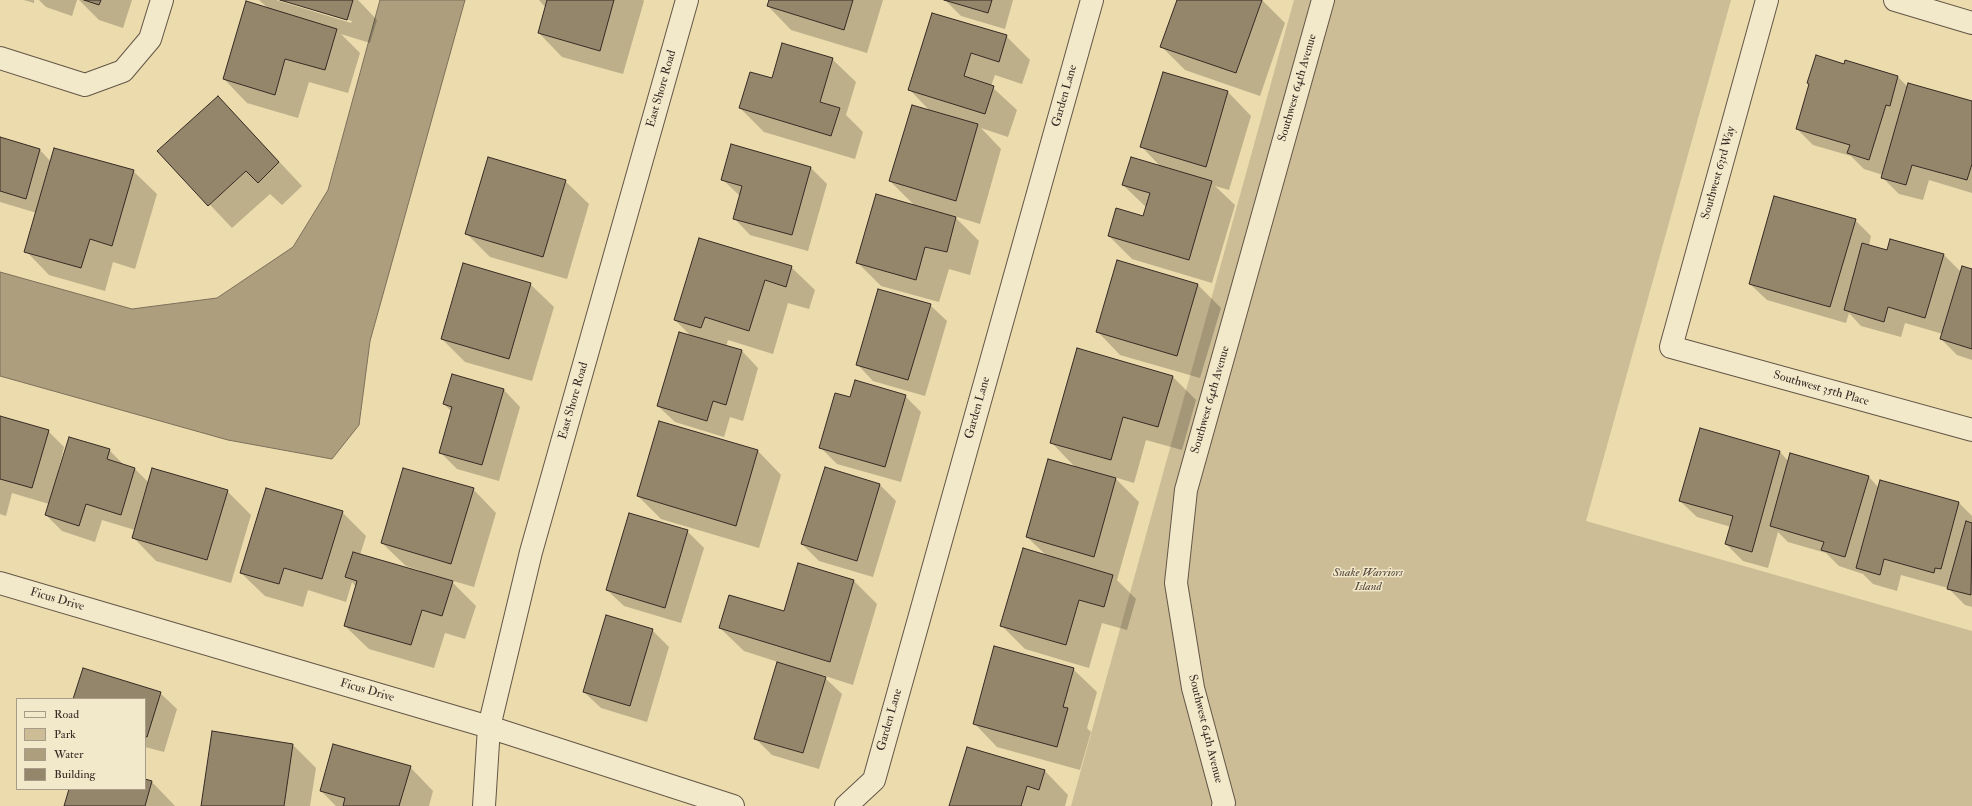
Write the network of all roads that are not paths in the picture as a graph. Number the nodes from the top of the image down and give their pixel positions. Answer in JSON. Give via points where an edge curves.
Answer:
{"nodes":[{"id":1,"x":162,"y":0,"type":"edge"},
{"id":2,"x":687,"y":0,"type":"edge"},
{"id":3,"x":1092,"y":0,"type":"edge"},
{"id":4,"x":1322,"y":0,"type":"edge"},
{"id":5,"x":1768,"y":0,"type":"edge"},
{"id":6,"x":1895,"y":0,"type":"edge"},
{"id":7,"x":1972,"y":23,"type":"edge"},
{"id":8,"x":0,"y":58,"type":"edge"},
{"id":9,"x":1671,"y":346,"type":"joint"},
{"id":10,"x":1972,"y":430,"type":"edge"},
{"id":11,"x":0,"y":583,"type":"edge"},
{"id":12,"x":489,"y":727,"type":"junction"},
{"id":13,"x":484,"y":806,"type":"edge"},
{"id":14,"x":733,"y":806,"type":"edge"},
{"id":15,"x":846,"y":806,"type":"edge"},
{"id":16,"x":1223,"y":806,"type":"edge"}],
"edges":[{"from":1,"to":8,"type":"street","via":[[150,39],[123,71],[85,85]]},
{"from":2,"to":12,"type":"street","name":"East Shore Road","via":[[531,552]]},
{"from":3,"to":15,"type":"street","name":"Garden Lane","via":[[874,780]]},
{"from":4,"to":16,"type":"street","name":"Southwest 64th Avenue","via":[[1186,490],[1176,583],[1193,688]]},
{"from":5,"to":9,"type":"street","name":"Southwest 63rd Way"},
{"from":6,"to":7,"type":"street"},
{"from":9,"to":10,"type":"street","name":"Southwest 35th Place"},
{"from":11,"to":12,"type":"street","name":"Ficus Drive"},
{"from":12,"to":13,"type":"street","name":"East Shore Road"},
{"from":12,"to":14,"type":"street","name":"Ficus Drive"}]}
